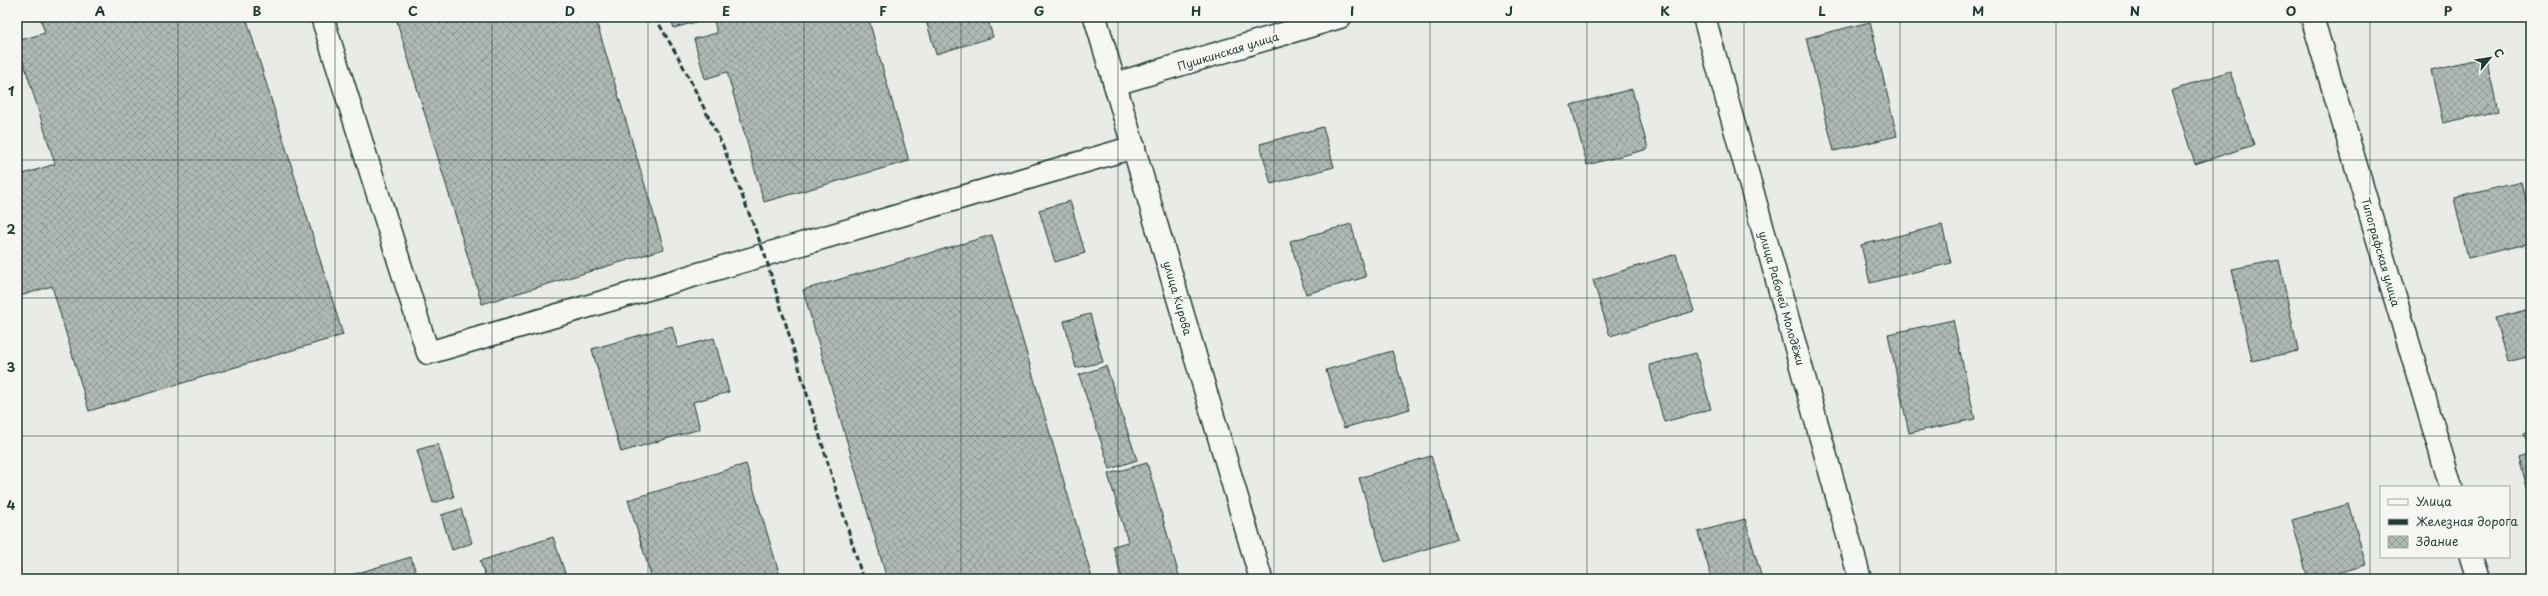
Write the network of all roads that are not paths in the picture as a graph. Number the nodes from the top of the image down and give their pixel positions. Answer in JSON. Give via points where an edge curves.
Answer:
{"nodes":[{"id":1,"x":322,"y":17,"type":"edge"},
{"id":2,"x":1095,"y":17,"type":"edge"},
{"id":3,"x":1340,"y":17,"type":"edge"},
{"id":4,"x":1704,"y":17,"type":"edge"},
{"id":5,"x":2312,"y":17,"type":"edge"},
{"id":6,"x":1115,"y":84,"type":"junction"},
{"id":7,"x":1134,"y":147,"type":"junction"},
{"id":8,"x":2451,"y":486,"type":"edge"},
{"id":9,"x":2471,"y":558,"type":"edge"},
{"id":10,"x":1260,"y":579,"type":"edge"},
{"id":11,"x":1860,"y":579,"type":"edge"},
{"id":12,"x":2478,"y":579,"type":"edge"}],
"edges":[{"from":1,"to":7,"type":"street","via":[[428,353]]},
{"from":2,"to":6,"type":"street","name":"улица Кирова"},
{"from":3,"to":6,"type":"street","name":"Пушкинская улица"},
{"from":4,"to":11,"type":"street","name":"улица Рабочей Молодёжи"},
{"from":5,"to":8,"type":"street","name":"Типографская улица"},
{"from":6,"to":7,"type":"street","name":"улица Кирова"},
{"from":7,"to":10,"type":"street","name":"улица Кирова"},
{"from":9,"to":12,"type":"street"}]}
